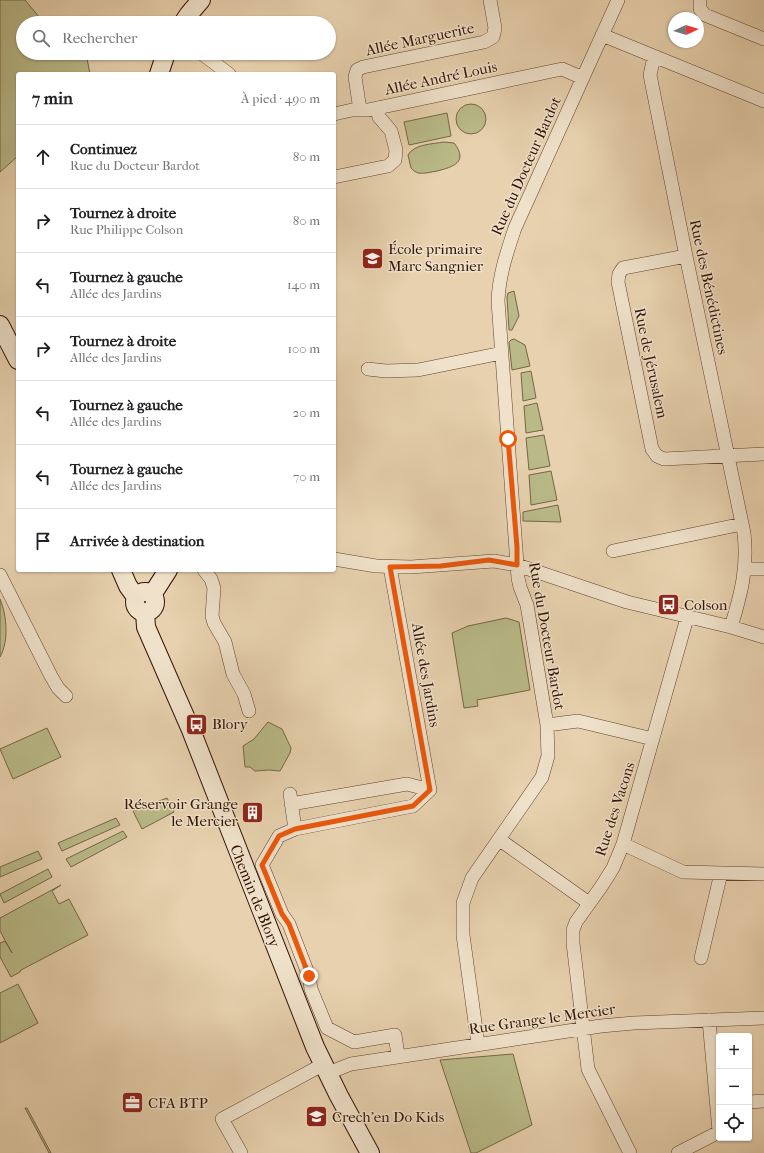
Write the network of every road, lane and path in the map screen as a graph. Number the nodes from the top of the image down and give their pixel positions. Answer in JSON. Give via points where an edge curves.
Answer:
{"nodes":[{"id":1,"x":201,"y":0,"type":"edge"},
{"id":2,"x":490,"y":0,"type":"edge"},
{"id":3,"x":618,"y":0,"type":"edge"},
{"id":4,"x":700,"y":0,"type":"edge"},
{"id":5,"x":188,"y":16,"type":"edge"},
{"id":6,"x":602,"y":35,"type":"junction"},
{"id":7,"x":764,"y":39,"type":"edge"},
{"id":8,"x":654,"y":57,"type":"junction"},
{"id":9,"x":164,"y":60,"type":"edge"},
{"id":10,"x":210,"y":60,"type":"edge"},
{"id":11,"x":160,"y":72,"type":"edge"},
{"id":12,"x":226,"y":72,"type":"edge"},
{"id":13,"x":583,"y":78,"type":"junction"},
{"id":14,"x":764,"y":101,"type":"edge"},
{"id":15,"x":377,"y":108,"type":"junction"},
{"id":16,"x":360,"y":110,"type":"junction"},
{"id":17,"x":336,"y":114,"type":"edge"},
{"id":18,"x":336,"y":177,"type":"edge"},
{"id":19,"x":686,"y":256,"type":"junction"},
{"id":20,"x":0,"y":325,"type":"edge"},
{"id":21,"x":502,"y":353,"type":"junction"},
{"id":22,"x":16,"y":356,"type":"edge"},
{"id":23,"x":368,"y":369,"type":"dead end"},
{"id":24,"x":764,"y":454,"type":"edge"},
{"id":25,"x":729,"y":456,"type":"junction"},
{"id":26,"x":742,"y":524,"type":"junction"},
{"id":27,"x":612,"y":551,"type":"dead end"},
{"id":28,"x":336,"y":559,"type":"edge"},
{"id":29,"x":517,"y":565,"type":"junction"},
{"id":30,"x":390,"y":567,"type":"junction"},
{"id":31,"x":745,"y":569,"type":"junction"},
{"id":32,"x":764,"y":569,"type":"edge"},
{"id":33,"x":122,"y":572,"type":"edge"},
{"id":34,"x":167,"y":572,"type":"edge"},
{"id":35,"x":206,"y":572,"type":"edge"},
{"id":36,"x":0,"y":575,"type":"edge"},
{"id":37,"x":145,"y":601,"type":"junction"},
{"id":38,"x":687,"y":618,"type":"junction"},
{"id":39,"x":731,"y":627,"type":"junction"},
{"id":40,"x":764,"y":637,"type":"edge"},
{"id":41,"x":66,"y":696,"type":"dead end"},
{"id":42,"x":249,"y":711,"type":"dead end"},
{"id":43,"x":547,"y":725,"type":"junction"},
{"id":44,"x":653,"y":739,"type":"junction"},
{"id":45,"x":430,"y":790,"type":"junction"},
{"id":46,"x":295,"y":829,"type":"junction"},
{"id":47,"x":500,"y":840,"type":"junction"},
{"id":48,"x":623,"y":844,"type":"junction"},
{"id":49,"x":721,"y":873,"type":"junction"},
{"id":50,"x":764,"y":874,"type":"edge"},
{"id":51,"x":589,"y":903,"type":"junction"},
{"id":52,"x":701,"y":958,"type":"dead end"},
{"id":53,"x":764,"y":1018,"type":"edge"},
{"id":54,"x":709,"y":1020,"type":"junction"},
{"id":55,"x":583,"y":1028,"type":"junction"},
{"id":56,"x":478,"y":1044,"type":"junction"},
{"id":57,"x":398,"y":1056,"type":"junction"},
{"id":58,"x":326,"y":1068,"type":"junction"},
{"id":59,"x":716,"y":1085,"type":"edge"},
{"id":60,"x":764,"y":1101,"type":"edge"},
{"id":61,"x":752,"y":1102,"type":"edge"},
{"id":62,"x":716,"y":1134,"type":"edge"},
{"id":63,"x":241,"y":1153,"type":"edge"},
{"id":64,"x":370,"y":1153,"type":"edge"},
{"id":65,"x":630,"y":1153,"type":"edge"},
{"id":66,"x":678,"y":1153,"type":"edge"}],
"edges":[{"from":1,"to":5,"type":"street"},
{"from":2,"to":16,"type":"street","name":"Allée Marguerite","via":[[495,28],[493,37],[489,40],[357,70],[355,77]]},
{"from":3,"to":6,"type":"street","name":"Rue du Docteur Bardot"},
{"from":4,"to":7,"type":"street","via":[[700,9],[706,15]]},
{"from":6,"to":8,"type":"street"},
{"from":6,"to":13,"type":"street","name":"Rue du Docteur Bardot"},
{"from":8,"to":14,"type":"street"},
{"from":8,"to":19,"type":"street","name":"Rue des Bénédictines","via":[[650,75]]},
{"from":9,"to":11,"type":"street"},
{"from":10,"to":12,"type":"street"},
{"from":13,"to":15,"type":"street","name":"Allée André Louis","via":[[562,69]]},
{"from":13,"to":21,"type":"street","name":"Rue du Docteur Bardot","via":[[517,224],[504,260],[498,301]]},
{"from":15,"to":16,"type":"street"},
{"from":15,"to":18,"type":"street","name":"Allée André Louis","via":[[379,116],[392,131],[396,150],[395,160],[388,166]]},
{"from":16,"to":17,"type":"street"},
{"from":19,"to":25,"type":"street","name":"Rue des Bénédictines"},
{"from":19,"to":25,"type":"street","name":"Rue de Jérusalem","via":[[623,268],[619,274],[618,282],[652,449],[656,456],[664,459]]},
{"from":20,"to":22,"type":"street"},
{"from":21,"to":23,"type":"street","via":[[418,370]]},
{"from":21,"to":29,"type":"street","name":"Rue du Docteur Bardot"},
{"from":24,"to":25,"type":"street","name":"Rue de Jérusalem"},
{"from":25,"to":26,"type":"street","name":"Rue des Bénédictines"},
{"from":26,"to":27,"type":"street"},
{"from":26,"to":31,"type":"street","name":"Rue des Bénédictines","via":[[746,548]]},
{"from":28,"to":30,"type":"street"},
{"from":29,"to":30,"type":"street","via":[[489,560],[441,566]]},
{"from":29,"to":38,"type":"street","via":[[627,602]]},
{"from":29,"to":43,"type":"street","name":"Rue du Docteur Bardot","via":[[520,587],[527,605]]},
{"from":30,"to":45,"type":"street","name":"Allée des Jardins"},
{"from":31,"to":32,"type":"street"},
{"from":31,"to":39,"type":"street","name":"Rue des Bénédictines"},
{"from":33,"to":37,"type":"street","name":"Chemin de Blory","via":[[128,586]]},
{"from":34,"to":37,"type":"street"},
{"from":35,"to":42,"type":"street","via":[[214,588],[214,623],[225,642],[233,674],[244,694]]},
{"from":36,"to":41,"type":"street","via":[[51,676]]},
{"from":37,"to":58,"type":"street","name":"Chemin de Blory","via":[[146,627],[191,730],[307,1027]]},
{"from":38,"to":39,"type":"street"},
{"from":38,"to":44,"type":"street","name":"Rue des Vacons"},
{"from":39,"to":40,"type":"street"},
{"from":43,"to":44,"type":"street","via":[[578,721]]},
{"from":43,"to":47,"type":"street","name":"Rue du Docteur Bardot","via":[[548,756],[542,777]]},
{"from":44,"to":48,"type":"street","name":"Rue des Vacons"},
{"from":45,"to":46,"type":"street","via":[[413,806]]},
{"from":45,"to":46,"type":"street","via":[[407,784],[290,799]]},
{"from":46,"to":57,"type":"street","via":[[279,836],[262,865],[282,914],[289,924],[327,1028],[354,1042],[395,1035]]},
{"from":47,"to":51,"type":"street"},
{"from":47,"to":56,"type":"street","name":"Rue du Docteur Bardot","via":[[472,878],[463,903],[463,935]]},
{"from":48,"to":49,"type":"street","via":[[684,872]]},
{"from":48,"to":51,"type":"street","name":"Rue des Vacons","via":[[613,868]]},
{"from":49,"to":50,"type":"street"},
{"from":49,"to":52,"type":"street"},
{"from":51,"to":55,"type":"street","name":"Rue des Vacons","via":[[573,930]]},
{"from":53,"to":54,"type":"street","name":"Rue Grange le Mercier"},
{"from":54,"to":55,"type":"street","name":"Rue Grange le Mercier"},
{"from":54,"to":59,"type":"street"},
{"from":55,"to":56,"type":"street","name":"Rue Grange le Mercier"},
{"from":55,"to":65,"type":"street","name":"Rue des Vacons","via":[[588,1069]]},
{"from":56,"to":57,"type":"street","name":"Rue Grange le Mercier"},
{"from":57,"to":58,"type":"street","name":"Rue Grange le Mercier"},
{"from":58,"to":63,"type":"street","name":"Rue Grange le Mercier","via":[[222,1119]]},
{"from":58,"to":64,"type":"street","name":"Chemin de Blory"},
{"from":60,"to":61,"type":"street"},
{"from":62,"to":66,"type":"street"}]}
